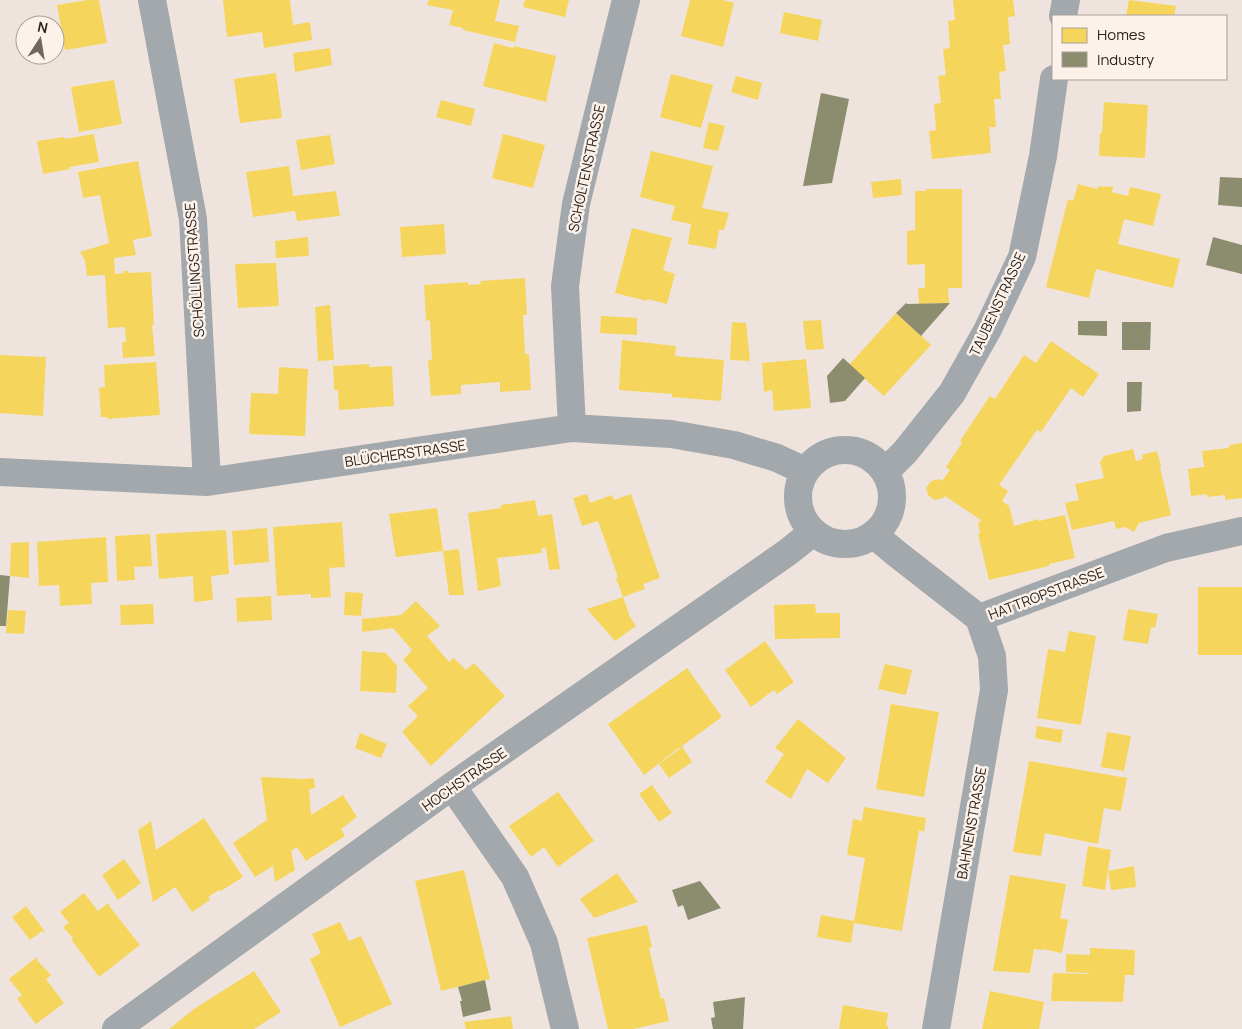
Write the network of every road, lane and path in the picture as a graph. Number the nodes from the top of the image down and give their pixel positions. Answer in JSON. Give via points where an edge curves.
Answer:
{"nodes":[{"id":1,"x":152,"y":0,"type":"edge"},
{"id":2,"x":626,"y":0,"type":"edge"},
{"id":3,"x":1066,"y":0,"type":"edge"},
{"id":4,"x":1064,"y":15,"type":"edge"},
{"id":5,"x":1054,"y":80,"type":"edge"},
{"id":6,"x":572,"y":428,"type":"junction"},
{"id":7,"x":805,"y":471,"type":"junction"},
{"id":8,"x":0,"y":472,"type":"edge"},
{"id":9,"x":885,"y":472,"type":"junction"},
{"id":10,"x":207,"y":482,"type":"junction"},
{"id":11,"x":813,"y":532,"type":"junction"},
{"id":12,"x":1242,"y":532,"type":"edge"},
{"id":13,"x":874,"y":535,"type":"junction"},
{"id":14,"x":979,"y":618,"type":"junction"},
{"id":15,"x":452,"y":786,"type":"junction"},
{"id":16,"x":116,"y":1029,"type":"edge"},
{"id":17,"x":565,"y":1029,"type":"edge"},
{"id":18,"x":936,"y":1029,"type":"edge"}],
"edges":[{"from":1,"to":10,"type":"street","name":"SCHÖLLINGSTRASSE","via":[[193,219]]},
{"from":2,"to":6,"type":"street","name":"SCHOLTENSTRASSE","via":[[576,204],[566,277]]},
{"from":3,"to":4,"type":"street"},
{"from":5,"to":9,"type":"street","name":"TAUBENSTRASSE","via":[[1043,156],[1022,257],[988,329],[952,393],[906,452]]},
{"from":6,"to":7,"type":"street","name":"BLÜCHERSTRASSE","via":[[670,434],[734,444]]},
{"from":6,"to":10,"type":"street","name":"BLÜCHERSTRASSE"},
{"from":7,"to":9,"type":"street","via":[[824,454],[845,449],[868,456]]},
{"from":7,"to":11,"type":"street","via":[[797,492],[800,514]]},
{"from":8,"to":10,"type":"street","name":"BLÜCHERSTRASSE"},
{"from":9,"to":13,"type":"street","via":[[892,497],[887,518]]},
{"from":11,"to":13,"type":"street","via":[[838,544],[858,543]]},
{"from":11,"to":15,"type":"street","name":"HOCHSTRASSE"},
{"from":12,"to":14,"type":"street","name":"HATTROPSTRASSE","via":[[1166,548]]},
{"from":13,"to":14,"type":"street","name":"HATTROPSTRASSE"},
{"from":14,"to":18,"type":"street","name":"BAHNENSTRASSE","via":[[992,656],[994,690]]},
{"from":15,"to":16,"type":"street","name":"HOCHSTRASSE"},
{"from":15,"to":17,"type":"street","via":[[515,878],[544,943]]}]}
